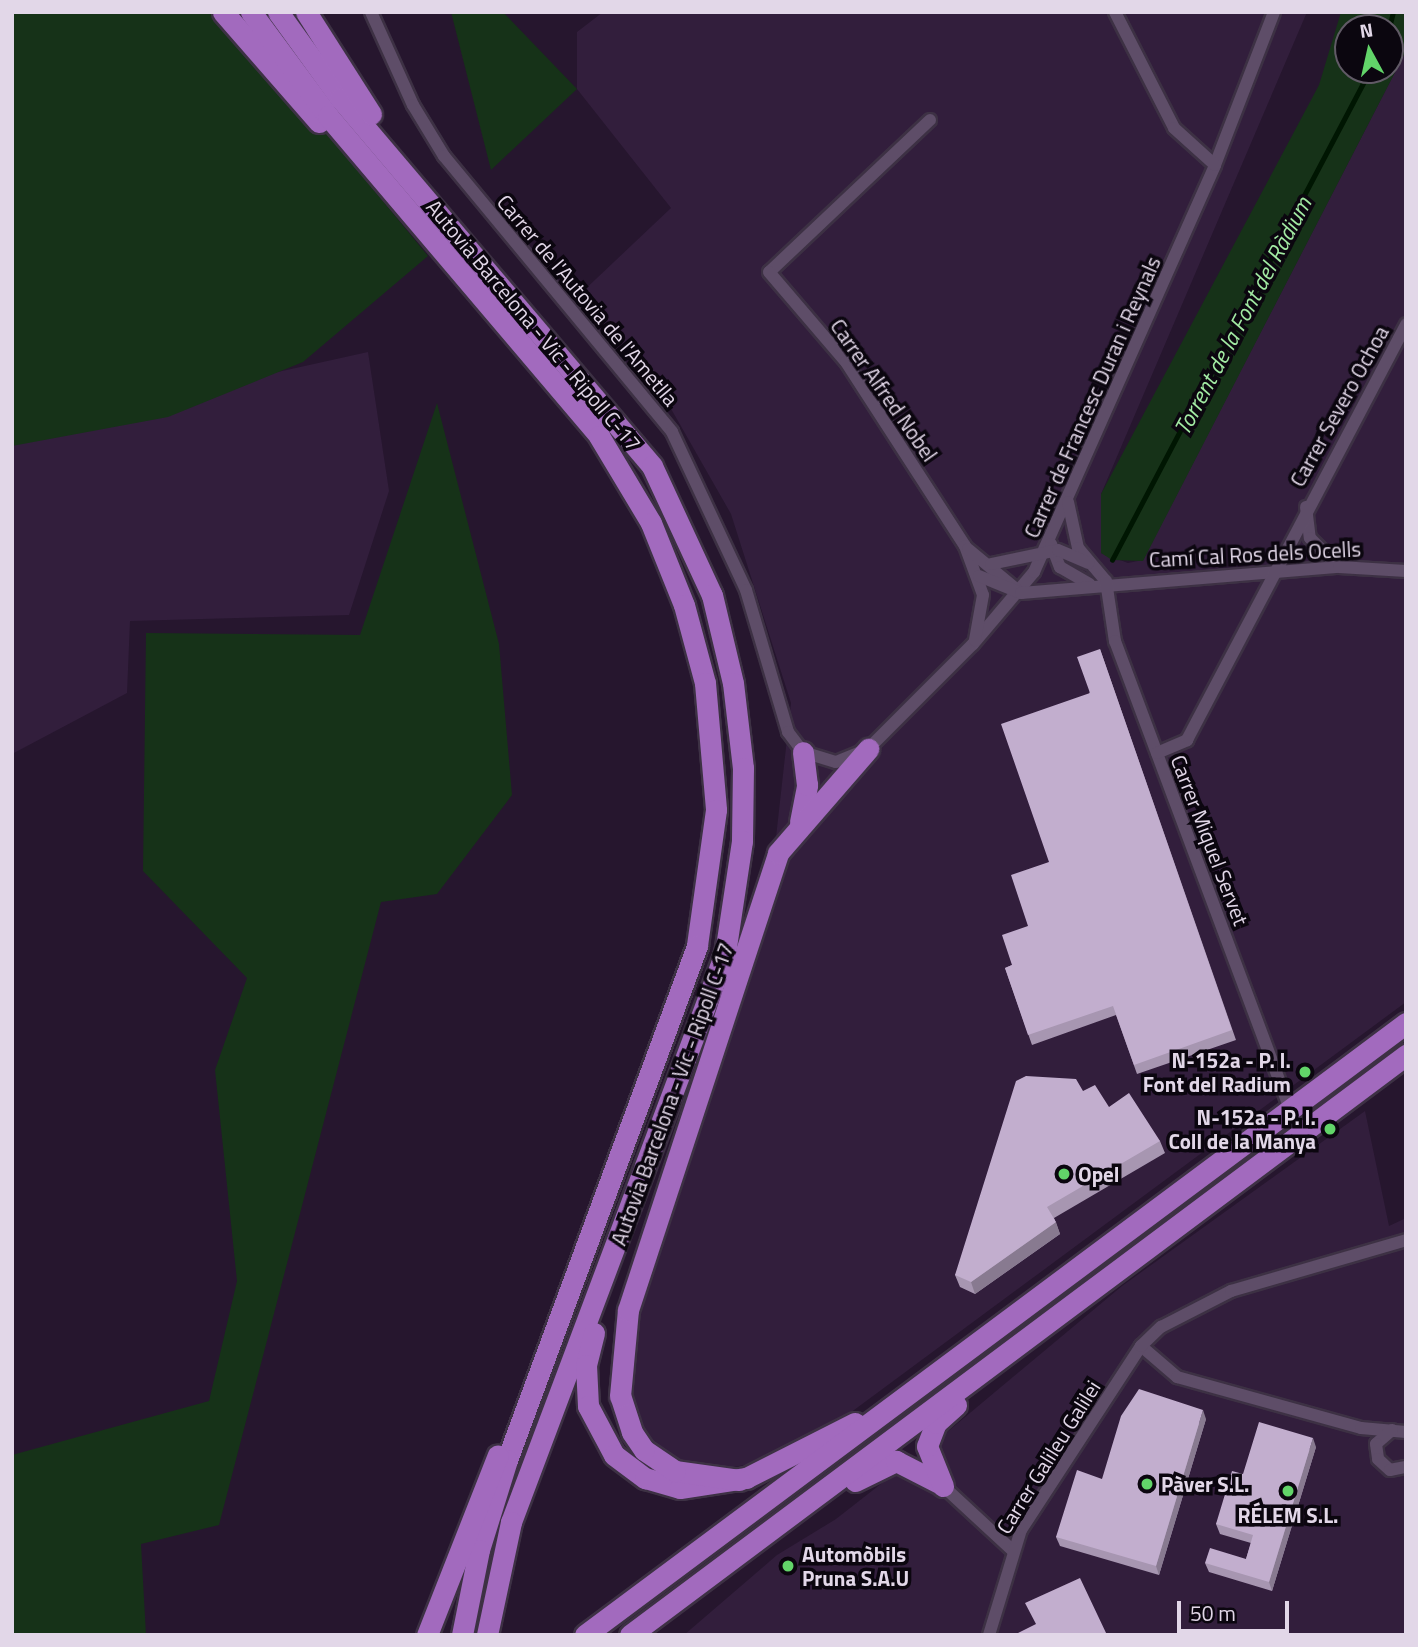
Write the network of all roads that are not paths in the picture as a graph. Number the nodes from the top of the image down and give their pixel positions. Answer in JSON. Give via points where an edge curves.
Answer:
{"nodes":[{"id":1,"x":223,"y":12,"type":"edge"},
{"id":2,"x":251,"y":12,"type":"edge"},
{"id":3,"x":278,"y":12,"type":"edge"},
{"id":4,"x":306,"y":12,"type":"edge"},
{"id":5,"x":371,"y":12,"type":"edge"},
{"id":6,"x":1115,"y":12,"type":"edge"},
{"id":7,"x":1274,"y":12,"type":"edge"},
{"id":8,"x":930,"y":120,"type":"dead end"},
{"id":9,"x":343,"y":133,"type":"junction"},
{"id":10,"x":1216,"y":164,"type":"junction"},
{"id":11,"x":1406,"y":324,"type":"edge"},
{"id":12,"x":544,"y":332,"type":"junction"},
{"id":13,"x":1067,"y":499,"type":"junction"},
{"id":14,"x":1306,"y":506,"type":"junction"},
{"id":15,"x":965,"y":547,"type":"junction"},
{"id":16,"x":1049,"y":547,"type":"junction"},
{"id":17,"x":1088,"y":563,"type":"junction"},
{"id":18,"x":991,"y":564,"type":"junction"},
{"id":19,"x":1339,"y":567,"type":"junction"},
{"id":20,"x":1406,"y":571,"type":"edge"},
{"id":21,"x":1272,"y":573,"type":"junction"},
{"id":22,"x":979,"y":576,"type":"junction"},
{"id":23,"x":1106,"y":581,"type":"junction"},
{"id":24,"x":1089,"y":584,"type":"junction"},
{"id":25,"x":1021,"y":593,"type":"junction"},
{"id":26,"x":974,"y":644,"type":"junction"},
{"id":27,"x":868,"y":749,"type":"junction"},
{"id":28,"x":803,"y":752,"type":"junction"},
{"id":29,"x":1157,"y":753,"type":"junction"},
{"id":30,"x":800,"y":824,"type":"junction"},
{"id":31,"x":1406,"y":1023,"type":"edge"},
{"id":32,"x":1406,"y":1055,"type":"edge"},
{"id":33,"x":1290,"y":1109,"type":"junction"},
{"id":34,"x":1406,"y":1240,"type":"edge"},
{"id":35,"x":604,"y":1279,"type":"junction"},
{"id":36,"x":1082,"y":1296,"type":"junction"},
{"id":37,"x":994,"y":1332,"type":"junction"},
{"id":38,"x":1142,"y":1346,"type":"junction"},
{"id":39,"x":537,"y":1378,"type":"junction"},
{"id":40,"x":1361,"y":1428,"type":"junction"},
{"id":41,"x":1392,"y":1430,"type":"junction"},
{"id":42,"x":1406,"y":1432,"type":"edge"},
{"id":43,"x":928,"y":1446,"type":"junction"},
{"id":44,"x":1376,"y":1451,"type":"junction"},
{"id":45,"x":896,"y":1461,"type":"junction"},
{"id":46,"x":1406,"y":1467,"type":"edge"},
{"id":47,"x":739,"y":1480,"type":"junction"},
{"id":48,"x":943,"y":1486,"type":"junction"},
{"id":49,"x":1013,"y":1550,"type":"junction"},
{"id":50,"x":729,"y":1560,"type":"junction"},
{"id":51,"x":711,"y":1573,"type":"junction"},
{"id":52,"x":427,"y":1635,"type":"edge"},
{"id":53,"x":462,"y":1635,"type":"edge"},
{"id":54,"x":487,"y":1635,"type":"edge"},
{"id":55,"x":585,"y":1635,"type":"edge"},
{"id":56,"x":608,"y":1635,"type":"edge"},
{"id":57,"x":630,"y":1635,"type":"edge"},
{"id":58,"x":989,"y":1635,"type":"edge"}],
"edges":[{"from":1,"to":9,"type":"highway","via":[[316,120]]},
{"from":2,"to":9,"type":"highway","name":"Autovia Barcelona - Vic - Ripoll C-17"},
{"from":3,"to":12,"type":"highway","name":"Autovia Barcelona - Vic - Ripoll C-17","via":[[340,98]]},
{"from":4,"to":12,"type":"highway","via":[[366,108],[508,274]]},
{"from":5,"to":28,"type":"street","name":"Carrer de l'Autovia de l'Ametlla","via":[[412,105],[444,156],[672,432],[720,527],[788,732]]},
{"from":6,"to":10,"type":"street","via":[[1174,128]]},
{"from":7,"to":10,"type":"street","name":"Carrer de Francesc Duran i Reynals"},
{"from":8,"to":15,"type":"street","name":"Carrer Alfred Nobel","via":[[769,272],[846,362]]},
{"from":9,"to":39,"type":"highway","name":"Autovia Barcelona - Vic - Ripoll C-17","via":[[599,436],[651,523],[684,605],[705,683],[716,810],[697,946]]},
{"from":10,"to":13,"type":"street","name":"Carrer de Francesc Duran i Reynals"},
{"from":11,"to":14,"type":"street","name":"Carrer Severo Ochoa"},
{"from":12,"to":35,"type":"highway","name":"Autovia Barcelona - Vic - Ripoll C-17","via":[[624,426],[677,511],[712,595],[733,683],[743,768],[741,841],[725,953]]},
{"from":13,"to":16,"type":"street","name":"Carrer de Francesc Duran i Reynals"},
{"from":13,"to":17,"type":"street","via":[[1073,536]]},
{"from":14,"to":19,"type":"street","name":"Carrer Severo Ochoa","via":[[1310,538]]},
{"from":14,"to":21,"type":"street","name":"Carrer Severo Ochoa"},
{"from":15,"to":18,"type":"street","name":"Carrer Alfred Nobel"},
{"from":15,"to":22,"type":"street","name":"Carrer Alfred Nobel"},
{"from":16,"to":17,"type":"street"},
{"from":16,"to":18,"type":"street"},
{"from":16,"to":24,"type":"street","via":[[1060,567]]},
{"from":16,"to":25,"type":"street","name":"Carrer de Francesc Duran i Reynals"},
{"from":17,"to":23,"type":"street"},
{"from":18,"to":25,"type":"street","name":"Carrer Alfred Nobel"},
{"from":19,"to":20,"type":"street","name":"Camí Cal Ros dels Ocells"},
{"from":19,"to":21,"type":"street","name":"Camí Cal Ros dels Ocells"},
{"from":21,"to":23,"type":"street","name":"Camí Cal Ros dels Ocells"},
{"from":21,"to":29,"type":"street","name":"Carrer Severo Ochoa","via":[[1187,740]]},
{"from":22,"to":25,"type":"street"},
{"from":22,"to":26,"type":"street","name":"Carrer Alfred Nobel","via":[[982,608]]},
{"from":23,"to":24,"type":"street","name":"Camí Cal Ros dels Ocells"},
{"from":23,"to":29,"type":"street","name":"Carrer Miquel Servet","via":[[1109,624]]},
{"from":24,"to":25,"type":"street","name":"Camí Cal Ros dels Ocells"},
{"from":25,"to":26,"type":"street","name":"Carrer de Francesc Duran i Reynals"},
{"from":26,"to":27,"type":"street","name":"Carrer de Francesc Duran i Reynals"},
{"from":27,"to":28,"type":"street","via":[[836,762]]},
{"from":27,"to":30,"type":"highway"},
{"from":28,"to":30,"type":"highway","via":[[807,785]]},
{"from":29,"to":33,"type":"street","name":"Carrer Miquel Servet"},
{"from":30,"to":47,"type":"highway","via":[[761,894],[739,984],[650,1233],[620,1375],[632,1432],[659,1463],[693,1478]]},
{"from":31,"to":33,"type":"highway"},
{"from":32,"to":36,"type":"highway"},
{"from":33,"to":37,"type":"highway"},
{"from":34,"to":38,"type":"street","name":"Carrer Galileu Galilei","via":[[1231,1291],[1194,1306]]},
{"from":35,"to":47,"type":"highway","via":[[586,1389],[605,1444],[628,1467],[659,1483],[702,1488]]},
{"from":35,"to":54,"type":"highway","name":"Autovia Barcelona - Vic - Ripoll C-17","via":[[511,1522]]},
{"from":36,"to":43,"type":"highway","via":[[941,1417]]},
{"from":36,"to":50,"type":"highway"},
{"from":37,"to":47,"type":"highway","via":[[832,1438]]},
{"from":37,"to":55,"type":"highway"},
{"from":38,"to":40,"type":"street","via":[[1177,1377]]},
{"from":38,"to":49,"type":"street","name":"Carrer Galileu Galilei","via":[[1038,1500]]},
{"from":39,"to":52,"type":"highway","via":[[480,1490]]},
{"from":39,"to":53,"type":"highway","name":"Autovia Barcelona - Vic - Ripoll C-17","via":[[478,1550]]},
{"from":40,"to":41,"type":"street"},
{"from":40,"to":44,"type":"street"},
{"from":41,"to":42,"type":"street"},
{"from":41,"to":44,"type":"street","via":[[1380,1437]]},
{"from":43,"to":45,"type":"highway"},
{"from":43,"to":48,"type":"highway"},
{"from":44,"to":46,"type":"street","via":[[1390,1470]]},
{"from":45,"to":48,"type":"highway"},
{"from":45,"to":50,"type":"highway","via":[[865,1474],[803,1520]]},
{"from":48,"to":49,"type":"street"},
{"from":49,"to":58,"type":"street","name":"Carrer Galileu Galilei"},
{"from":50,"to":51,"type":"highway"},
{"from":51,"to":56,"type":"highway"},
{"from":51,"to":57,"type":"highway"}]}
